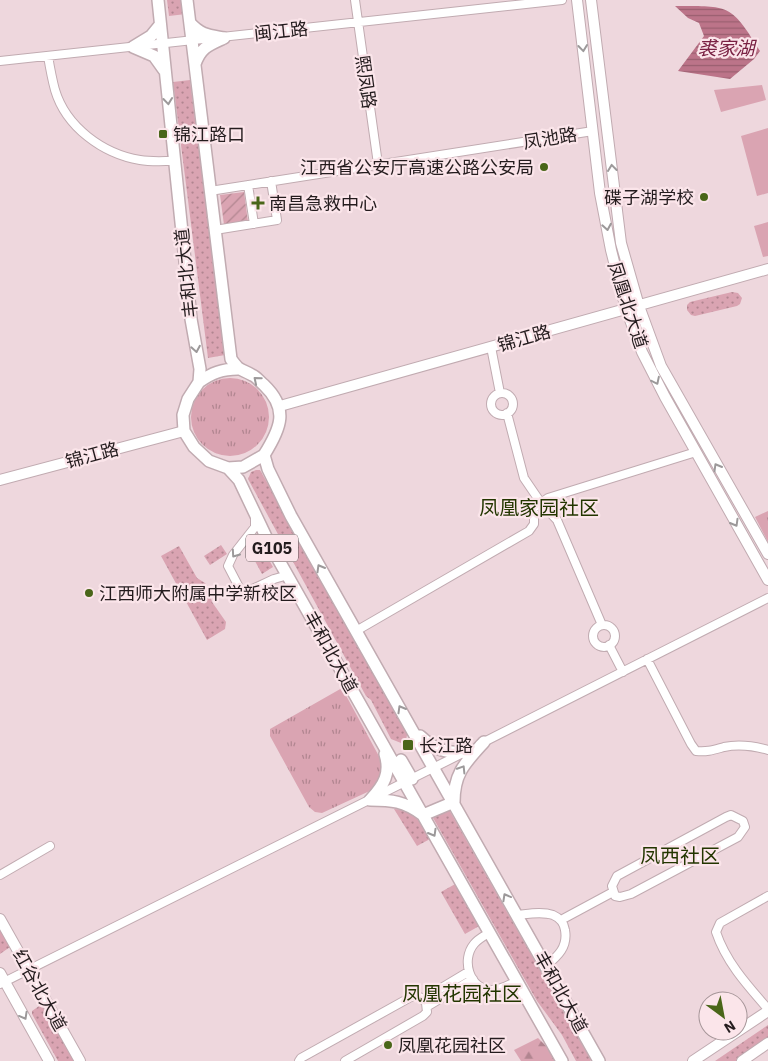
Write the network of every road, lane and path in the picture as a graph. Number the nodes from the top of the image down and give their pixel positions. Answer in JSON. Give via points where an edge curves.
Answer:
{"nodes":[{"id":1,"x":158,"y":0,"type":"edge"},
{"id":2,"x":187,"y":0,"type":"edge"},
{"id":3,"x":355,"y":0,"type":"edge"},
{"id":4,"x":562,"y":0,"type":"edge"},
{"id":5,"x":577,"y":0,"type":"edge"},
{"id":6,"x":591,"y":0,"type":"edge"},
{"id":7,"x":190,"y":23,"type":"junction"},
{"id":8,"x":358,"y":23,"type":"junction"},
{"id":9,"x":160,"y":25,"type":"junction"},
{"id":10,"x":224,"y":38,"type":"junction"},
{"id":11,"x":191,"y":42,"type":"junction"},
{"id":12,"x":162,"y":44,"type":"junction"},
{"id":13,"x":132,"y":47,"type":"junction"},
{"id":14,"x":48,"y":56,"type":"junction"},
{"id":15,"x":0,"y":61,"type":"edge"},
{"id":16,"x":194,"y":66,"type":"junction"},
{"id":17,"x":165,"y":72,"type":"junction"},
{"id":18,"x":593,"y":131,"type":"junction"},
{"id":19,"x":174,"y":161,"type":"junction"},
{"id":20,"x":378,"y":164,"type":"junction"},
{"id":21,"x":271,"y":181,"type":"junction"},
{"id":22,"x":248,"y":185,"type":"junction"},
{"id":23,"x":210,"y":191,"type":"junction"},
{"id":24,"x":254,"y":224,"type":"junction"},
{"id":25,"x":215,"y":230,"type":"junction"},
{"id":26,"x":768,"y":269,"type":"edge"},
{"id":27,"x":638,"y":306,"type":"junction"},
{"id":28,"x":626,"y":309,"type":"junction"},
{"id":29,"x":491,"y":347,"type":"junction"},
{"id":30,"x":238,"y":369,"type":"junction"},
{"id":31,"x":200,"y":382,"type":"junction"},
{"id":32,"x":500,"y":393,"type":"junction"},
{"id":33,"x":280,"y":406,"type":"junction"},
{"id":34,"x":507,"y":413,"type":"junction"},
{"id":35,"x":184,"y":431,"type":"junction"},
{"id":36,"x":696,"y":452,"type":"junction"},
{"id":37,"x":264,"y":455,"type":"junction"},
{"id":38,"x":228,"y":468,"type":"junction"},
{"id":39,"x":0,"y":480,"type":"edge"},
{"id":40,"x":541,"y":503,"type":"junction"},
{"id":41,"x":254,"y":512,"type":"junction"},
{"id":42,"x":768,"y":554,"type":"edge"},
{"id":43,"x":288,"y":575,"type":"junction"},
{"id":44,"x":768,"y":580,"type":"edge"},
{"id":45,"x":768,"y":598,"type":"edge"},
{"id":46,"x":602,"y":625,"type":"junction"},
{"id":47,"x":356,"y":631,"type":"junction"},
{"id":48,"x":609,"y":645,"type":"junction"},
{"id":49,"x":647,"y":659,"type":"junction"},
{"id":50,"x":623,"y":672,"type":"junction"},
{"id":51,"x":359,"y":702,"type":"junction"},
{"id":52,"x":412,"y":730,"type":"junction"},
{"id":53,"x":484,"y":742,"type":"junction"},
{"id":54,"x":382,"y":743,"type":"junction"},
{"id":55,"x":768,"y":750,"type":"edge"},
{"id":56,"x":466,"y":752,"type":"junction"},
{"id":57,"x":434,"y":768,"type":"junction"},
{"id":58,"x":408,"y":781,"type":"junction"},
{"id":59,"x":370,"y":800,"type":"junction"},
{"id":60,"x":454,"y":802,"type":"junction"},
{"id":61,"x":423,"y":815,"type":"junction"},
{"id":62,"x":50,"y":846,"type":"dead end"},
{"id":63,"x":0,"y":875,"type":"edge"},
{"id":64,"x":614,"y":894,"type":"junction"},
{"id":65,"x":768,"y":896,"type":"edge"},
{"id":66,"x":517,"y":915,"type":"junction"},
{"id":67,"x":0,"y":919,"type":"edge"},
{"id":68,"x":562,"y":922,"type":"junction"},
{"id":69,"x":490,"y":933,"type":"junction"},
{"id":70,"x":546,"y":966,"type":"junction"},
{"id":71,"x":29,"y":969,"type":"junction"},
{"id":72,"x":468,"y":972,"type":"junction"},
{"id":73,"x":2,"y":980,"type":"edge"},
{"id":74,"x":473,"y":980,"type":"junction"},
{"id":75,"x":517,"y":981,"type":"junction"},
{"id":76,"x":423,"y":999,"type":"junction"},
{"id":77,"x":530,"y":1005,"type":"junction"},
{"id":78,"x":428,"y":1006,"type":"junction"},
{"id":79,"x":768,"y":1010,"type":"edge"},
{"id":80,"x":748,"y":1024,"type":"edge"},
{"id":81,"x":723,"y":1041,"type":"edge"},
{"id":82,"x":768,"y":1043,"type":"edge"},
{"id":83,"x":598,"y":1060,"type":"edge"},
{"id":84,"x":50,"y":1061,"type":"edge"},
{"id":85,"x":80,"y":1061,"type":"edge"},
{"id":86,"x":300,"y":1061,"type":"edge"},
{"id":87,"x":345,"y":1061,"type":"edge"},
{"id":88,"x":562,"y":1061,"type":"edge"},
{"id":89,"x":570,"y":1061,"type":"edge"},
{"id":90,"x":693,"y":1061,"type":"edge"},
{"id":91,"x":742,"y":1061,"type":"edge"}],
"edges":[{"from":1,"to":9,"type":"highway","name":"丰和北大道"},
{"from":2,"to":7,"type":"highway","name":"丰和北大道"},
{"from":3,"to":8,"type":"street","name":"熙凤路"},
{"from":4,"to":8,"type":"street","name":"闽江路"},
{"from":5,"to":18,"type":"main road","name":"凤凰北大道","one_way":true},
{"from":27,"to":6,"type":"main road","name":"凤凰北大道","one_way":true,"via":[[621,244]]},
{"from":7,"to":10,"type":"highway","via":[[198,32]]},
{"from":7,"to":11,"type":"highway","name":"丰和北大道"},
{"from":8,"to":10,"type":"street","name":"闽江路"},
{"from":8,"to":20,"type":"street","name":"熙凤路"},
{"from":9,"to":12,"type":"highway","name":"丰和北大道"},
{"from":9,"to":13,"type":"highway","via":[[151,36]]},
{"from":10,"to":11,"type":"street","name":"闽江路"},
{"from":10,"to":16,"type":"highway","via":[[199,53]]},
{"from":11,"to":12,"type":"street","name":"闽江路"},
{"from":11,"to":16,"type":"highway","name":"丰和北大道"},
{"from":12,"to":13,"type":"street","name":"闽江路"},
{"from":12,"to":17,"type":"highway","name":"丰和北大道"},
{"from":13,"to":14,"type":"street","name":"闽江路"},
{"from":13,"to":17,"type":"highway","via":[[154,56]]},
{"from":14,"to":15,"type":"street","name":"闽江路"},
{"from":14,"to":19,"type":"street","via":[[61,104],[68,116],[94,142],[125,157],[142,161]]},
{"from":16,"to":23,"type":"highway","name":"丰和北大道"},
{"from":17,"to":19,"type":"highway","name":"丰和北大道","one_way":true},
{"from":18,"to":20,"type":"street","name":"凤池路"},
{"from":18,"to":28,"type":"main road","name":"凤凰北大道","one_way":true,"via":[[600,193]]},
{"from":19,"to":31,"type":"highway","name":"丰和北大道","one_way":true},
{"from":20,"to":21,"type":"street","name":"凤池路"},
{"from":21,"to":22,"type":"street","name":"凤池路"},
{"from":21,"to":24,"type":"street","via":[[277,220]]},
{"from":22,"to":23,"type":"street","name":"凤池路"},
{"from":22,"to":24,"type":"street"},
{"from":23,"to":25,"type":"highway","name":"丰和北大道"},
{"from":24,"to":25,"type":"street"},
{"from":25,"to":30,"type":"highway","name":"丰和北大道","via":[[231,359]]},
{"from":26,"to":27,"type":"main road","name":"锦江路"},
{"from":27,"to":28,"type":"main road","name":"锦江路"},
{"from":42,"to":27,"type":"main road","name":"凤凰北大道","one_way":true,"via":[[661,366]]},
{"from":28,"to":29,"type":"main road","name":"锦江路"},
{"from":28,"to":36,"type":"main road","name":"凤凰北大道","one_way":true,"via":[[664,397]]},
{"from":29,"to":32,"type":"street"},
{"from":29,"to":33,"type":"main road","name":"锦江路"},
{"from":30,"to":31,"type":"highway","via":[[212,373]]},
{"from":33,"to":30,"type":"highway","one_way":true,"via":[[253,375]]},
{"from":31,"to":35,"type":"highway","via":[[188,399],[183,415]]},
{"from":32,"to":34,"type":"street","via":[[507,394],[513,402]]},
{"from":32,"to":34,"type":"street","via":[[494,396],[492,407],[496,413]]},
{"from":33,"to":37,"type":"highway","via":[[280,424]]},
{"from":34,"to":40,"type":"street","via":[[524,478]]},
{"from":35,"to":38,"type":"highway","name":"丰和北大道","number":"G105","via":[[194,447],[209,461]]},
{"from":35,"to":39,"type":"main road","name":"锦江路"},
{"from":36,"to":40,"type":"street","via":[[548,498]]},
{"from":36,"to":44,"type":"main road","name":"凤凰北大道","one_way":true},
{"from":37,"to":38,"type":"highway","via":[[243,467]]},
{"from":47,"to":37,"type":"highway","name":"丰和北大道","number":"G105","one_way":true,"via":[[291,516]]},
{"from":38,"to":41,"type":"highway","name":"丰和北大道","number":"G105","via":[[239,480]]},
{"from":40,"to":46,"type":"street","via":[[557,520]]},
{"from":40,"to":47,"type":"street","via":[[534,508],[534,524],[529,531]]},
{"from":41,"to":43,"type":"highway","name":"丰和北大道","number":"G105"},
{"from":41,"to":43,"type":"street","one_way":true,"via":[[255,528],[232,555],[228,566],[240,589],[246,592]]},
{"from":43,"to":51,"type":"highway","name":"丰和北大道","number":"G105"},
{"from":45,"to":49,"type":"street"},
{"from":46,"to":48,"type":"street","via":[[611,628],[614,634]]},
{"from":46,"to":48,"type":"street","via":[[595,628],[593,639],[598,645]]},
{"from":52,"to":47,"type":"highway","name":"丰和北大道","number":"G105","one_way":true},
{"from":48,"to":50,"type":"street"},
{"from":49,"to":50,"type":"street"},
{"from":49,"to":55,"type":"street","via":[[696,751],[752,746]]},
{"from":50,"to":53,"type":"street"},
{"from":51,"to":54,"type":"highway","name":"丰和北大道","number":"G105"},
{"from":51,"to":58,"type":"highway","via":[[370,706]]},
{"from":52,"to":56,"type":"highway","via":[[428,744],[442,750]]},
{"from":52,"to":57,"type":"highway","name":"丰和北大道","number":"G105"},
{"from":53,"to":56,"type":"street"},
{"from":60,"to":53,"type":"highway","one_way":true,"via":[[456,778],[462,766]]},
{"from":54,"to":58,"type":"highway","name":"丰和北大道","number":"G105"},
{"from":54,"to":59,"type":"highway","via":[[387,774]]},
{"from":56,"to":57,"type":"street"},
{"from":57,"to":58,"type":"street"},
{"from":57,"to":60,"type":"highway","name":"丰和北大道","number":"G105"},
{"from":58,"to":59,"type":"street"},
{"from":58,"to":61,"type":"highway","name":"丰和北大道","number":"G105"},
{"from":59,"to":61,"type":"highway","via":[[397,801]]},
{"from":59,"to":71,"type":"street"},
{"from":60,"to":61,"type":"highway"},
{"from":66,"to":60,"type":"highway","name":"丰和北大道","number":"G105","one_way":true},
{"from":61,"to":69,"type":"highway","name":"丰和北大道","number":"G105","one_way":true},
{"from":62,"to":63,"type":"street"},
{"from":64,"to":64,"type":"street","via":[[620,897],[630,894],[738,837],[745,827],[743,821],[731,815],[618,876],[612,886]]},
{"from":64,"to":68,"type":"street"},
{"from":65,"to":79,"type":"street","via":[[720,923],[716,932],[741,978]]},
{"from":66,"to":68,"type":"street","via":[[546,913]]},
{"from":66,"to":70,"type":"highway","name":"丰和北大道","number":"G105"},
{"from":67,"to":71,"type":"main road","name":"红谷北大道"},
{"from":68,"to":70,"type":"street","via":[[566,936],[564,946]]},
{"from":69,"to":72,"type":"street","via":[[473,945]]},
{"from":69,"to":75,"type":"highway","name":"丰和北大道","number":"G105"},
{"from":70,"to":83,"type":"highway","name":"丰和北大道","number":"G105"},
{"from":71,"to":73,"type":"street"},
{"from":71,"to":85,"type":"main road","name":"红谷北大道"},
{"from":72,"to":74,"type":"street"},
{"from":72,"to":76,"type":"street"},
{"from":73,"to":84,"type":"main road","name":"红谷北大道","one_way":true},
{"from":74,"to":75,"type":"street","via":[[489,990]]},
{"from":74,"to":78,"type":"street"},
{"from":75,"to":77,"type":"highway","name":"丰和北大道","number":"G105"},
{"from":76,"to":78,"type":"street"},
{"from":76,"to":86,"type":"street","via":[[414,995],[408,998]]},
{"from":77,"to":88,"type":"highway","name":"丰和北大道","number":"G105"},
{"from":77,"to":89,"type":"highway","via":[[557,1038]]},
{"from":78,"to":87,"type":"street","via":[[423,1016]]},
{"from":79,"to":80,"type":"main road"},
{"from":81,"to":90,"type":"main road"},
{"from":82,"to":91,"type":"main road"}]}
